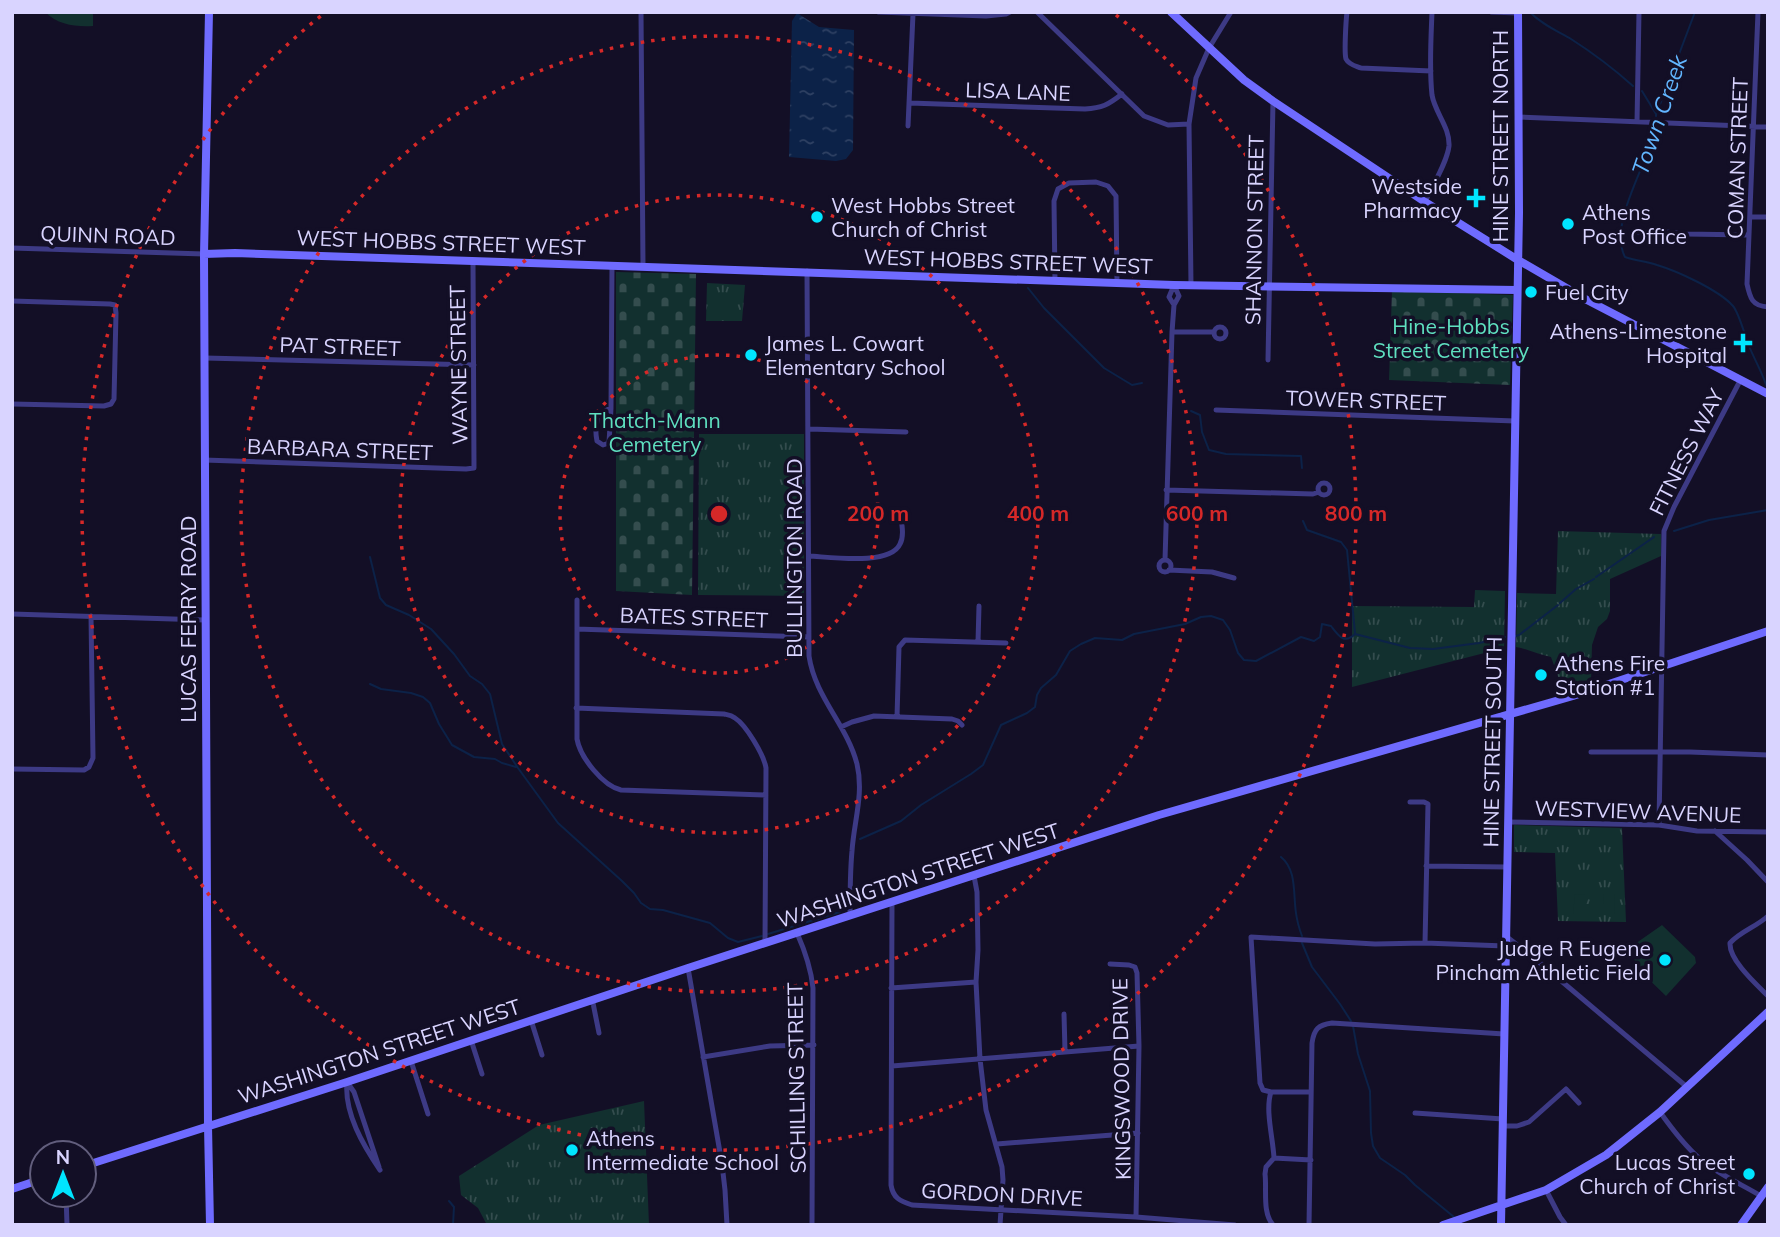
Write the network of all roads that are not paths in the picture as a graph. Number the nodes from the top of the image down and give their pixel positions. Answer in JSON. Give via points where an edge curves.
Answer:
{"nodes":[{"id":1,"x":209,"y":12,"type":"edge"},
{"id":2,"x":641,"y":12,"type":"edge"},
{"id":3,"x":878,"y":12,"type":"edge"},
{"id":4,"x":1010,"y":12,"type":"edge"},
{"id":5,"x":1037,"y":12,"type":"edge"},
{"id":6,"x":1171,"y":12,"type":"edge"},
{"id":7,"x":1231,"y":12,"type":"edge"},
{"id":8,"x":1347,"y":12,"type":"edge"},
{"id":9,"x":1432,"y":12,"type":"edge"},
{"id":10,"x":1491,"y":12,"type":"edge"},
{"id":11,"x":1639,"y":12,"type":"edge"},
{"id":12,"x":1758,"y":12,"type":"edge"},
{"id":13,"x":913,"y":13,"type":"edge"},
{"id":14,"x":1518,"y":13,"type":"edge"},
{"id":15,"x":1758,"y":24,"type":"junction"},
{"id":16,"x":1768,"y":25,"type":"edge"},
{"id":17,"x":1209,"y":48,"type":"junction"},
{"id":18,"x":1431,"y":71,"type":"junction"},
{"id":19,"x":1122,"y":94,"type":"junction"},
{"id":20,"x":1273,"y":101,"type":"junction"},
{"id":21,"x":910,"y":103,"type":"junction"},
{"id":22,"x":1518,"y":117,"type":"junction"},
{"id":23,"x":1637,"y":122,"type":"junction"},
{"id":24,"x":1189,"y":124,"type":"junction"},
{"id":25,"x":908,"y":126,"type":"dead end"},
{"id":26,"x":1754,"y":127,"type":"junction"},
{"id":27,"x":1768,"y":127,"type":"edge"},
{"id":28,"x":1424,"y":202,"type":"junction"},
{"id":29,"x":1750,"y":217,"type":"junction"},
{"id":30,"x":1768,"y":217,"type":"edge"},
{"id":31,"x":1634,"y":232,"type":"dead end"},
{"id":32,"x":1749,"y":235,"type":"junction"},
{"id":33,"x":12,"y":248,"type":"edge"},
{"id":34,"x":204,"y":254,"type":"junction"},
{"id":35,"x":1518,"y":260,"type":"junction"},
{"id":36,"x":473,"y":261,"type":"junction"},
{"id":37,"x":612,"y":265,"type":"junction"},
{"id":38,"x":643,"y":266,"type":"junction"},
{"id":39,"x":807,"y":271,"type":"junction"},
{"id":40,"x":1055,"y":281,"type":"junction"},
{"id":41,"x":1117,"y":282,"type":"junction"},
{"id":42,"x":1174,"y":285,"type":"junction"},
{"id":43,"x":1191,"y":285,"type":"junction"},
{"id":44,"x":1270,"y":285,"type":"junction"},
{"id":45,"x":1517,"y":290,"type":"junction"},
{"id":46,"x":12,"y":301,"type":"edge"},
{"id":47,"x":1768,"y":307,"type":"edge"},
{"id":48,"x":1172,"y":332,"type":"junction"},
{"id":49,"x":1214,"y":332,"type":"dead end"},
{"id":50,"x":205,"y":358,"type":"junction"},
{"id":51,"x":1268,"y":359,"type":"dead end"},
{"id":52,"x":474,"y":365,"type":"junction"},
{"id":53,"x":1741,"y":380,"type":"junction"},
{"id":54,"x":1768,"y":394,"type":"edge"},
{"id":55,"x":12,"y":404,"type":"edge"},
{"id":56,"x":611,"y":408,"type":"junction"},
{"id":57,"x":1216,"y":410,"type":"dead end"},
{"id":58,"x":1515,"y":421,"type":"junction"},
{"id":59,"x":809,"y":429,"type":"junction"},
{"id":60,"x":906,"y":432,"type":"dead end"},
{"id":61,"x":204,"y":460,"type":"junction"},
{"id":62,"x":474,"y":468,"type":"joint"},
{"id":63,"x":1166,"y":490,"type":"junction"},
{"id":64,"x":1319,"y":492,"type":"dead end"},
{"id":65,"x":900,"y":511,"type":"dead end"},
{"id":66,"x":809,"y":556,"type":"junction"},
{"id":67,"x":1234,"y":578,"type":"dead end"},
{"id":68,"x":577,"y":600,"type":"dead end"},
{"id":69,"x":979,"y":606,"type":"dead end"},
{"id":70,"x":12,"y":614,"type":"edge"},
{"id":71,"x":91,"y":616,"type":"junction"},
{"id":72,"x":205,"y":620,"type":"junction"},
{"id":73,"x":578,"y":629,"type":"junction"},
{"id":74,"x":1768,"y":631,"type":"edge"},
{"id":75,"x":808,"y":637,"type":"junction"},
{"id":76,"x":978,"y":642,"type":"junction"},
{"id":77,"x":1006,"y":643,"type":"dead end"},
{"id":78,"x":1662,"y":665,"type":"junction"},
{"id":79,"x":576,"y":708,"type":"junction"},
{"id":80,"x":1509,"y":714,"type":"junction"},
{"id":81,"x":897,"y":717,"type":"junction"},
{"id":82,"x":962,"y":725,"type":"dead end"},
{"id":83,"x":841,"y":727,"type":"junction"},
{"id":84,"x":1661,"y":751,"type":"junction"},
{"id":85,"x":1591,"y":752,"type":"dead end"},
{"id":86,"x":1768,"y":755,"type":"edge"},
{"id":87,"x":12,"y":769,"type":"edge"},
{"id":88,"x":766,"y":795,"type":"junction"},
{"id":89,"x":1410,"y":802,"type":"dead end"},
{"id":90,"x":1508,"y":822,"type":"junction"},
{"id":91,"x":1659,"y":825,"type":"junction"},
{"id":92,"x":1715,"y":831,"type":"junction"},
{"id":93,"x":1768,"y":832,"type":"edge"},
{"id":94,"x":1426,"y":866,"type":"junction"},
{"id":95,"x":1507,"y":867,"type":"junction"},
{"id":96,"x":974,"y":876,"type":"junction"},
{"id":97,"x":1768,"y":882,"type":"edge"},
{"id":98,"x":892,"y":902,"type":"junction"},
{"id":99,"x":850,"y":916,"type":"junction"},
{"id":100,"x":1768,"y":916,"type":"edge"},
{"id":101,"x":797,"y":933,"type":"junction"},
{"id":102,"x":1506,"y":941,"type":"junction"},
{"id":103,"x":765,"y":943,"type":"junction"},
{"id":104,"x":1424,"y":943,"type":"junction"},
{"id":105,"x":1110,"y":964,"type":"dead end"},
{"id":106,"x":688,"y":968,"type":"junction"},
{"id":107,"x":976,"y":982,"type":"junction"},
{"id":108,"x":891,"y":988,"type":"junction"},
{"id":109,"x":1768,"y":996,"type":"edge"},
{"id":110,"x":587,"y":1002,"type":"junction"},
{"id":111,"x":1768,"y":1012,"type":"edge"},
{"id":112,"x":1064,"y":1014,"type":"dead end"},
{"id":113,"x":531,"y":1020,"type":"junction"},
{"id":114,"x":599,"y":1033,"type":"dead end"},
{"id":115,"x":1504,"y":1034,"type":"junction"},
{"id":116,"x":471,"y":1040,"type":"junction"},
{"id":117,"x":814,"y":1045,"type":"junction"},
{"id":118,"x":1139,"y":1046,"type":"junction"},
{"id":119,"x":1065,"y":1051,"type":"junction"},
{"id":120,"x":542,"y":1055,"type":"dead end"},
{"id":121,"x":703,"y":1057,"type":"junction"},
{"id":122,"x":980,"y":1059,"type":"junction"},
{"id":123,"x":411,"y":1060,"type":"junction"},
{"id":124,"x":892,"y":1066,"type":"junction"},
{"id":125,"x":482,"y":1074,"type":"dead end"},
{"id":126,"x":347,"y":1082,"type":"junction"},
{"id":127,"x":1688,"y":1087,"type":"junction"},
{"id":128,"x":1271,"y":1092,"type":"junction"},
{"id":129,"x":1311,"y":1092,"type":"junction"},
{"id":130,"x":1579,"y":1103,"type":"dead end"},
{"id":131,"x":1660,"y":1112,"type":"junction"},
{"id":132,"x":1415,"y":1113,"type":"dead end"},
{"id":133,"x":428,"y":1114,"type":"dead end"},
{"id":134,"x":1503,"y":1122,"type":"junction"},
{"id":135,"x":208,"y":1126,"type":"junction"},
{"id":136,"x":1138,"y":1133,"type":"junction"},
{"id":137,"x":997,"y":1144,"type":"junction"},
{"id":138,"x":1274,"y":1158,"type":"junction"},
{"id":139,"x":1311,"y":1160,"type":"junction"},
{"id":140,"x":98,"y":1161,"type":"edge"},
{"id":141,"x":1768,"y":1187,"type":"edge"},
{"id":142,"x":1546,"y":1190,"type":"junction"},
{"id":143,"x":1761,"y":1196,"type":"junction"},
{"id":144,"x":1501,"y":1205,"type":"junction"},
{"id":145,"x":1002,"y":1210,"type":"junction"},
{"id":146,"x":1136,"y":1217,"type":"junction"},
{"id":147,"x":210,"y":1225,"type":"edge"},
{"id":148,"x":727,"y":1225,"type":"edge"},
{"id":149,"x":812,"y":1225,"type":"edge"},
{"id":150,"x":1000,"y":1225,"type":"edge"},
{"id":151,"x":1235,"y":1225,"type":"edge"},
{"id":152,"x":1273,"y":1225,"type":"edge"},
{"id":153,"x":1309,"y":1225,"type":"edge"},
{"id":154,"x":1443,"y":1225,"type":"edge"},
{"id":155,"x":1501,"y":1225,"type":"edge"},
{"id":156,"x":1566,"y":1225,"type":"edge"},
{"id":157,"x":1741,"y":1225,"type":"edge"}],
"edges":[{"from":1,"to":34,"type":"street","name":"LUCAS FERRY ROAD"},
{"from":2,"to":38,"type":"street"},
{"from":3,"to":13,"type":"street"},
{"from":4,"to":13,"type":"street","via":[[999,16]]},
{"from":5,"to":19,"type":"street"},
{"from":6,"to":17,"type":"street"},
{"from":7,"to":17,"type":"street"},
{"from":8,"to":18,"type":"street","via":[[1345,52],[1350,64]]},
{"from":9,"to":18,"type":"street"},
{"from":10,"to":14,"type":"street"},
{"from":11,"to":23,"type":"street"},
{"from":12,"to":15,"type":"street","name":"COMAN STREET"},
{"from":13,"to":21,"type":"street"},
{"from":14,"to":22,"type":"street","name":"HINE STREET NORTH"},
{"from":15,"to":16,"type":"street"},
{"from":15,"to":26,"type":"street","name":"COMAN STREET"},
{"from":17,"to":20,"type":"street"},
{"from":17,"to":24,"type":"street","via":[[1196,78]]},
{"from":18,"to":28,"type":"street","via":[[1433,97],[1449,146]]},
{"from":19,"to":21,"type":"street","name":"LISA LANE","via":[[1108,104],[1085,109]]},
{"from":19,"to":24,"type":"street","via":[[1156,122]]},
{"from":20,"to":28,"type":"street"},
{"from":20,"to":44,"type":"street","name":"SHANNON STREET"},
{"from":21,"to":25,"type":"street"},
{"from":22,"to":23,"type":"street"},
{"from":22,"to":35,"type":"street","name":"HINE STREET NORTH"},
{"from":23,"to":26,"type":"street"},
{"from":24,"to":43,"type":"street"},
{"from":26,"to":27,"type":"street"},
{"from":26,"to":29,"type":"street","name":"COMAN STREET"},
{"from":28,"to":35,"type":"street"},
{"from":29,"to":30,"type":"street"},
{"from":29,"to":32,"type":"street","name":"COMAN STREET"},
{"from":31,"to":32,"type":"street"},
{"from":32,"to":47,"type":"street","name":"COMAN STREET","via":[[1749,294],[1759,307]]},
{"from":33,"to":34,"type":"street","name":"QUINN ROAD"},
{"from":34,"to":36,"type":"street","name":"WEST HOBBS STREET WEST"},
{"from":34,"to":50,"type":"street","name":"LUCAS FERRY ROAD"},
{"from":35,"to":45,"type":"street","name":"HINE STREET SOUTH"},
{"from":35,"to":53,"type":"street"},
{"from":36,"to":37,"type":"street","name":"WEST HOBBS STREET WEST"},
{"from":36,"to":52,"type":"street","name":"WAYNE STREET"},
{"from":37,"to":38,"type":"street","name":"WEST HOBBS STREET WEST"},
{"from":37,"to":56,"type":"street"},
{"from":38,"to":39,"type":"street","name":"WEST HOBBS STREET WEST"},
{"from":39,"to":40,"type":"street","name":"WEST HOBBS STREET WEST"},
{"from":39,"to":59,"type":"street","name":"BULLINGTON ROAD"},
{"from":40,"to":41,"type":"street","name":"WEST HOBBS STREET WEST"},
{"from":40,"to":41,"type":"street","via":[[1054,201],[1058,189],[1069,183],[1096,182],[1108,186],[1116,196]]},
{"from":41,"to":42,"type":"street","name":"WEST HOBBS STREET WEST"},
{"from":42,"to":43,"type":"street","name":"WEST HOBBS STREET WEST"},
{"from":42,"to":48,"type":"street","via":[[1169,297],[1174,305]]},
{"from":43,"to":44,"type":"street","name":"WEST HOBBS STREET WEST"},
{"from":44,"to":45,"type":"street","name":"WEST HOBBS STREET WEST"},
{"from":44,"to":51,"type":"street","name":"SHANNON STREET"},
{"from":45,"to":58,"type":"street","name":"HINE STREET SOUTH"},
{"from":46,"to":55,"type":"street","via":[[110,304],[115,305],[116,313],[111,404]]},
{"from":48,"to":49,"type":"street"},
{"from":48,"to":63,"type":"street"},
{"from":50,"to":52,"type":"street","name":"PAT STREET"},
{"from":50,"to":61,"type":"street","name":"LUCAS FERRY ROAD"},
{"from":52,"to":62,"type":"street","name":"WAYNE STREET"},
{"from":53,"to":54,"type":"street"},
{"from":53,"to":78,"type":"street","name":"FITNESS WAY","via":[[1664,531]]},
{"from":56,"to":56,"type":"street","via":[[596,422],[597,441],[603,445],[609,443]]},
{"from":57,"to":58,"type":"street","name":"TOWER STREET"},
{"from":58,"to":80,"type":"street","name":"HINE STREET SOUTH"},
{"from":59,"to":60,"type":"street"},
{"from":59,"to":66,"type":"street","name":"BULLINGTON ROAD"},
{"from":61,"to":62,"type":"street","name":"BARBARA STREET"},
{"from":61,"to":72,"type":"street","name":"LUCAS FERRY ROAD"},
{"from":63,"to":64,"type":"street"},
{"from":63,"to":67,"type":"street","via":[[1165,560],[1170,563],[1169,570]]},
{"from":65,"to":66,"type":"street","via":[[902,540],[889,554],[871,558]]},
{"from":66,"to":75,"type":"street","name":"BULLINGTON ROAD"},
{"from":68,"to":73,"type":"street"},
{"from":69,"to":76,"type":"street"},
{"from":70,"to":71,"type":"street"},
{"from":71,"to":72,"type":"street"},
{"from":71,"to":87,"type":"street","via":[[93,758],[89,767]]},
{"from":72,"to":135,"type":"street","name":"LUCAS FERRY ROAD"},
{"from":73,"to":75,"type":"street","name":"BATES STREET"},
{"from":73,"to":79,"type":"street"},
{"from":74,"to":78,"type":"street","name":"WASHINGTON STREET WEST"},
{"from":75,"to":83,"type":"street","name":"BULLINGTON ROAD","via":[[815,681]]},
{"from":76,"to":77,"type":"street"},
{"from":76,"to":81,"type":"street","via":[[901,640]]},
{"from":78,"to":80,"type":"street","name":"WASHINGTON STREET WEST"},
{"from":78,"to":84,"type":"street","name":"FITNESS WAY"},
{"from":79,"to":88,"type":"street","via":[[731,716],[762,755]]},
{"from":79,"to":88,"type":"street","via":[[580,751],[615,789]]},
{"from":80,"to":90,"type":"street","name":"HINE STREET SOUTH"},
{"from":80,"to":96,"type":"street","name":"WASHINGTON STREET WEST","via":[[1159,815]]},
{"from":81,"to":82,"type":"street","via":[[952,719]]},
{"from":81,"to":83,"type":"street","via":[[874,716]]},
{"from":83,"to":99,"type":"street","name":"BULLINGTON ROAD","via":[[856,761],[860,787]]},
{"from":84,"to":85,"type":"street"},
{"from":84,"to":86,"type":"street"},
{"from":84,"to":91,"type":"street","name":"FITNESS WAY"},
{"from":88,"to":103,"type":"street"},
{"from":89,"to":94,"type":"street","via":[[1428,804]]},
{"from":90,"to":91,"type":"street","name":"WESTVIEW AVENUE"},
{"from":90,"to":95,"type":"street","name":"HINE STREET SOUTH"},
{"from":91,"to":92,"type":"street","name":"WESTVIEW AVENUE"},
{"from":92,"to":93,"type":"street","name":"WESTVIEW AVENUE"},
{"from":92,"to":97,"type":"street"},
{"from":94,"to":95,"type":"street"},
{"from":94,"to":104,"type":"street"},
{"from":95,"to":102,"type":"street","name":"HINE STREET SOUTH"},
{"from":96,"to":98,"type":"street","name":"WASHINGTON STREET WEST"},
{"from":96,"to":107,"type":"street"},
{"from":98,"to":99,"type":"street","name":"WASHINGTON STREET WEST"},
{"from":98,"to":108,"type":"street","name":"GORDON DRIVE"},
{"from":99,"to":101,"type":"street","name":"WASHINGTON STREET WEST"},
{"from":100,"to":109,"type":"street","via":[[1738,934],[1729,949]]},
{"from":101,"to":103,"type":"street","name":"WASHINGTON STREET WEST"},
{"from":101,"to":117,"type":"street","name":"SCHILLING STREET","via":[[811,975]]},
{"from":102,"to":104,"type":"street"},
{"from":102,"to":115,"type":"street","name":"HINE STREET SOUTH"},
{"from":102,"to":127,"type":"street","via":[[1534,958]]},
{"from":103,"to":106,"type":"street","name":"WASHINGTON STREET WEST"},
{"from":104,"to":128,"type":"street","via":[[1251,937],[1259,1076],[1263,1090]]},
{"from":105,"to":118,"type":"street","name":"KINGSWOOD DRIVE","via":[[1129,965],[1138,973]]},
{"from":106,"to":110,"type":"street","name":"WASHINGTON STREET WEST"},
{"from":106,"to":121,"type":"street"},
{"from":107,"to":108,"type":"street"},
{"from":107,"to":122,"type":"street"},
{"from":108,"to":124,"type":"street","name":"GORDON DRIVE"},
{"from":110,"to":113,"type":"street","name":"WASHINGTON STREET WEST"},
{"from":110,"to":114,"type":"street","via":[[593,1003]]},
{"from":111,"to":127,"type":"street"},
{"from":112,"to":119,"type":"street"},
{"from":113,"to":116,"type":"street","name":"WASHINGTON STREET WEST"},
{"from":113,"to":120,"type":"street"},
{"from":115,"to":129,"type":"street","via":[[1325,1024],[1314,1031]]},
{"from":115,"to":134,"type":"street","name":"HINE STREET SOUTH"},
{"from":116,"to":123,"type":"street","name":"WASHINGTON STREET WEST"},
{"from":116,"to":125,"type":"street"},
{"from":117,"to":121,"type":"street","via":[[770,1046]]},
{"from":117,"to":149,"type":"street","name":"SCHILLING STREET"},
{"from":118,"to":119,"type":"street"},
{"from":118,"to":136,"type":"street","name":"KINGSWOOD DRIVE"},
{"from":119,"to":122,"type":"street"},
{"from":121,"to":148,"type":"street","via":[[722,1164]]},
{"from":122,"to":124,"type":"street"},
{"from":122,"to":137,"type":"street","via":[[986,1111]]},
{"from":123,"to":126,"type":"street","name":"WASHINGTON STREET WEST"},
{"from":123,"to":133,"type":"street"},
{"from":124,"to":145,"type":"street","name":"GORDON DRIVE","via":[[891,1185],[896,1197],[912,1205]]},
{"from":126,"to":126,"type":"street","via":[[355,1125],[380,1170],[354,1092]]},
{"from":126,"to":135,"type":"street","name":"WASHINGTON STREET WEST"},
{"from":127,"to":131,"type":"street"},
{"from":128,"to":129,"type":"street"},
{"from":128,"to":138,"type":"street"},
{"from":129,"to":139,"type":"street"},
{"from":130,"to":134,"type":"street","via":[[1566,1089],[1529,1122],[1517,1126]]},
{"from":131,"to":142,"type":"street","via":[[1606,1155]]},
{"from":131,"to":143,"type":"street","via":[[1697,1156]]},
{"from":132,"to":134,"type":"street"},
{"from":134,"to":144,"type":"street","name":"HINE STREET SOUTH"},
{"from":135,"to":140,"type":"street","name":"WASHINGTON STREET WEST"},
{"from":135,"to":147,"type":"street","name":"LUCAS FERRY ROAD"},
{"from":136,"to":137,"type":"street"},
{"from":136,"to":146,"type":"street","name":"KINGSWOOD DRIVE"},
{"from":137,"to":145,"type":"street"},
{"from":138,"to":139,"type":"street"},
{"from":138,"to":152,"type":"street","via":[[1265,1174],[1267,1214]]},
{"from":139,"to":153,"type":"street"},
{"from":141,"to":143,"type":"street"},
{"from":142,"to":144,"type":"street"},
{"from":142,"to":156,"type":"street"},
{"from":143,"to":157,"type":"street"},
{"from":144,"to":154,"type":"street"},
{"from":144,"to":155,"type":"street","name":"HINE STREET SOUTH"},
{"from":145,"to":146,"type":"street","name":"GORDON DRIVE"},
{"from":145,"to":150,"type":"street"},
{"from":146,"to":151,"type":"street","name":"GORDON DRIVE"}]}
